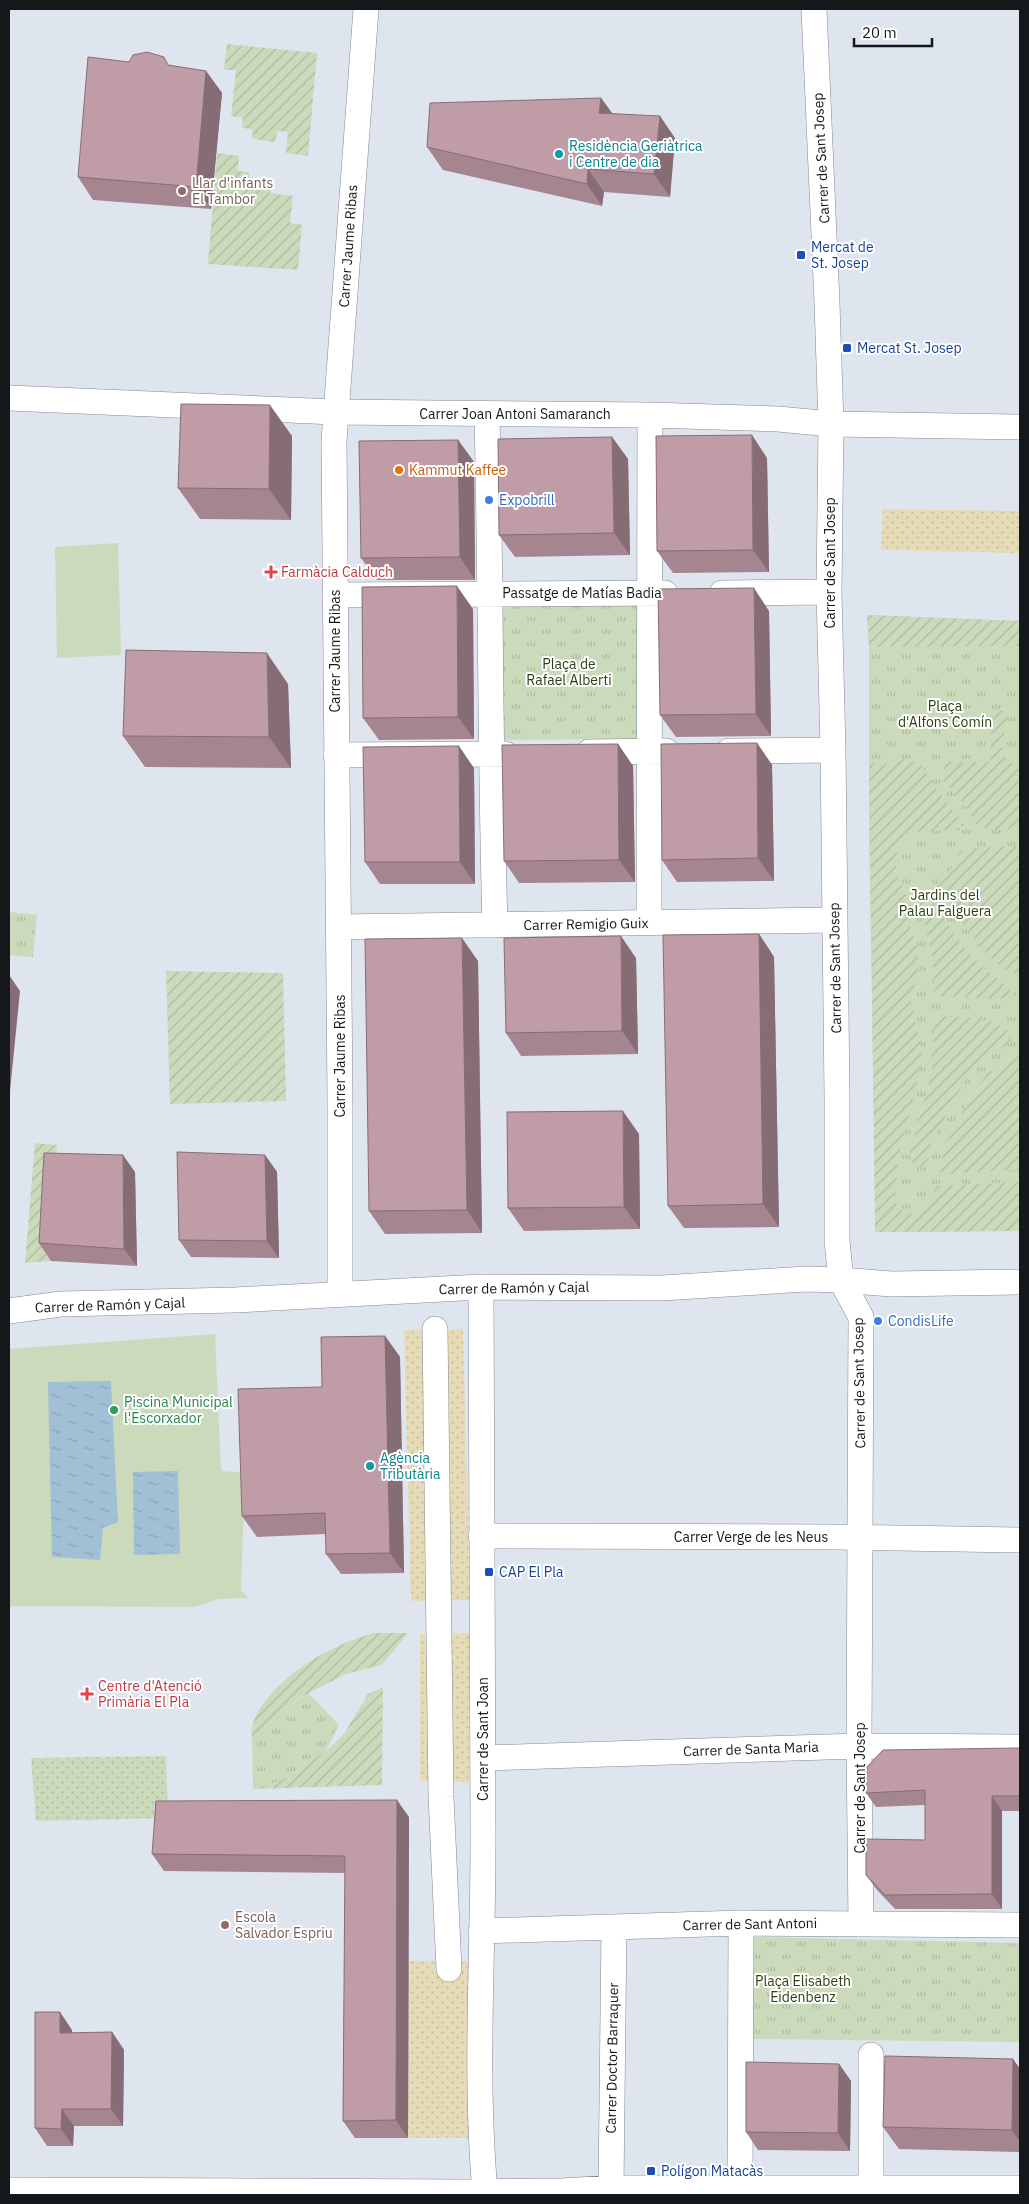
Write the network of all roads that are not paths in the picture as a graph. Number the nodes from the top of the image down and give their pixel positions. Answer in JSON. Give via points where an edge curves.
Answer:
{"nodes":[{"id":1,"x":366,"y":9,"type":"edge"},
{"id":2,"x":814,"y":9,"type":"edge"},
{"id":3,"x":9,"y":398,"type":"edge"},
{"id":4,"x":335,"y":412,"type":"junction"},
{"id":5,"x":487,"y":415,"type":"junction"},
{"id":6,"x":650,"y":415,"type":"junction"},
{"id":7,"x":831,"y":424,"type":"junction"},
{"id":8,"x":1020,"y":427,"type":"edge"},
{"id":9,"x":829,"y":592,"type":"junction"},
{"id":10,"x":649,"y":593,"type":"junction"},
{"id":11,"x":491,"y":594,"type":"junction"},
{"id":12,"x":335,"y":595,"type":"junction"},
{"id":13,"x":833,"y":750,"type":"junction"},
{"id":14,"x":649,"y":752,"type":"junction"},
{"id":15,"x":530,"y":753,"type":"edge"},
{"id":16,"x":570,"y":753,"type":"edge"},
{"id":17,"x":490,"y":754,"type":"junction"},
{"id":18,"x":336,"y":755,"type":"junction"},
{"id":19,"x":834,"y":920,"type":"junction"},
{"id":20,"x":649,"y":923,"type":"junction"},
{"id":21,"x":494,"y":925,"type":"junction"},
{"id":22,"x":339,"y":927,"type":"junction"},
{"id":23,"x":841,"y":1280,"type":"junction"},
{"id":24,"x":1020,"y":1282,"type":"edge"},
{"id":25,"x":481,"y":1287,"type":"junction"},
{"id":26,"x":340,"y":1294,"type":"junction"},
{"id":27,"x":9,"y":1310,"type":"edge"},
{"id":28,"x":435,"y":1329,"type":"dead end"},
{"id":29,"x":481,"y":1536,"type":"junction"},
{"id":30,"x":860,"y":1538,"type":"junction"},
{"id":31,"x":1020,"y":1540,"type":"edge"},
{"id":32,"x":859,"y":1746,"type":"junction"},
{"id":33,"x":1020,"y":1747,"type":"edge"},
{"id":34,"x":483,"y":1758,"type":"junction"},
{"id":35,"x":741,"y":1923,"type":"junction"},
{"id":36,"x":861,"y":1923,"type":"junction"},
{"id":37,"x":1020,"y":1925,"type":"edge"},
{"id":38,"x":614,"y":1928,"type":"junction"},
{"id":39,"x":481,"y":1932,"type":"junction"},
{"id":40,"x":449,"y":1970,"type":"dead end"},
{"id":41,"x":871,"y":2055,"type":"dead end"},
{"id":42,"x":610,"y":2188,"type":"junction"},
{"id":43,"x":871,"y":2188,"type":"junction"},
{"id":44,"x":1020,"y":2188,"type":"edge"},
{"id":45,"x":740,"y":2189,"type":"junction"},
{"id":46,"x":9,"y":2190,"type":"edge"},
{"id":47,"x":485,"y":2191,"type":"junction"}],
"edges":[{"from":1,"to":4,"type":"street","name":"Carrer Jaume Ribas"},
{"from":2,"to":7,"type":"street","name":"Carrer de Sant Josep"},
{"from":3,"to":4,"type":"street","name":"Carrer Joan Antoni Samaranch"},
{"from":4,"to":5,"type":"street","name":"Carrer Joan Antoni Samaranch"},
{"from":4,"to":12,"type":"street","name":"Carrer Jaume Ribas"},
{"from":5,"to":6,"type":"street","name":"Carrer Joan Antoni Samaranch"},
{"from":5,"to":11,"type":"street"},
{"from":6,"to":7,"type":"street","name":"Carrer Joan Antoni Samaranch"},
{"from":6,"to":10,"type":"street"},
{"from":7,"to":8,"type":"street","name":"Carrer Joan Antoni Samaranch"},
{"from":7,"to":9,"type":"street","name":"Carrer de Sant Josep"},
{"from":9,"to":10,"type":"street","name":"Passatge de Matías Badia"},
{"from":9,"to":13,"type":"street","name":"Carrer de Sant Josep"},
{"from":10,"to":11,"type":"street","name":"Passatge de Matías Badia"},
{"from":10,"to":14,"type":"street"},
{"from":11,"to":12,"type":"street","name":"Passatge de Matías Badia"},
{"from":11,"to":17,"type":"street"},
{"from":12,"to":18,"type":"street","name":"Carrer Jaume Ribas"},
{"from":13,"to":14,"type":"street"},
{"from":13,"to":19,"type":"street","name":"Carrer de Sant Josep"},
{"from":14,"to":16,"type":"street"},
{"from":14,"to":20,"type":"street"},
{"from":15,"to":17,"type":"street"},
{"from":17,"to":18,"type":"street"},
{"from":17,"to":21,"type":"street"},
{"from":18,"to":22,"type":"street","name":"Carrer Jaume Ribas"},
{"from":19,"to":20,"type":"street","name":"Carrer Remigio Guix"},
{"from":19,"to":23,"type":"street","name":"Carrer de Sant Josep","via":[[837,1241]]},
{"from":20,"to":21,"type":"street","name":"Carrer Remigio Guix"},
{"from":21,"to":22,"type":"street","name":"Carrer Remigio Guix"},
{"from":22,"to":26,"type":"street","name":"Carrer Jaume Ribas"},
{"from":23,"to":24,"type":"street","name":"Carrer de Ramón y Cajal","via":[[891,1284]]},
{"from":23,"to":25,"type":"street","name":"Carrer de Ramón y Cajal","via":[[806,1279],[662,1288]]},
{"from":23,"to":30,"type":"street","name":"Carrer de Sant Josep","via":[[860,1316]]},
{"from":25,"to":26,"type":"street","name":"Carrer de Ramón y Cajal"},
{"from":25,"to":29,"type":"street","name":"Carrer de Sant Joan"},
{"from":26,"to":27,"type":"street","name":"Carrer de Ramón y Cajal","via":[[61,1304]]},
{"from":28,"to":40,"type":"street","via":[[441,1797]]},
{"from":29,"to":30,"type":"street","name":"Carrer Verge de les Neus"},
{"from":29,"to":34,"type":"street","name":"Carrer de Sant Joan"},
{"from":30,"to":31,"type":"street","name":"Carrer Verge de les Neus"},
{"from":30,"to":32,"type":"street","name":"Carrer de Sant Josep"},
{"from":32,"to":33,"type":"street","name":"Carrer de Santa Maria"},
{"from":32,"to":34,"type":"street","name":"Carrer de Santa Maria"},
{"from":32,"to":36,"type":"street","name":"Carrer de Sant Josep"},
{"from":34,"to":39,"type":"street","name":"Carrer de Sant Joan"},
{"from":35,"to":36,"type":"street","name":"Carrer de Sant Antoni"},
{"from":35,"to":38,"type":"street","name":"Carrer de Sant Antoni"},
{"from":35,"to":45,"type":"street"},
{"from":36,"to":37,"type":"street","name":"Carrer de Sant Antoni"},
{"from":38,"to":39,"type":"street","name":"Carrer de Sant Antoni"},
{"from":38,"to":42,"type":"street","name":"Carrer Doctor Barraquer"},
{"from":39,"to":47,"type":"street","name":"Carrer de Sant Joan","via":[[480,2138]]},
{"from":41,"to":43,"type":"street"},
{"from":42,"to":45,"type":"street"},
{"from":42,"to":47,"type":"street"},
{"from":43,"to":44,"type":"street"},
{"from":43,"to":45,"type":"street"},
{"from":46,"to":47,"type":"street"}]}
